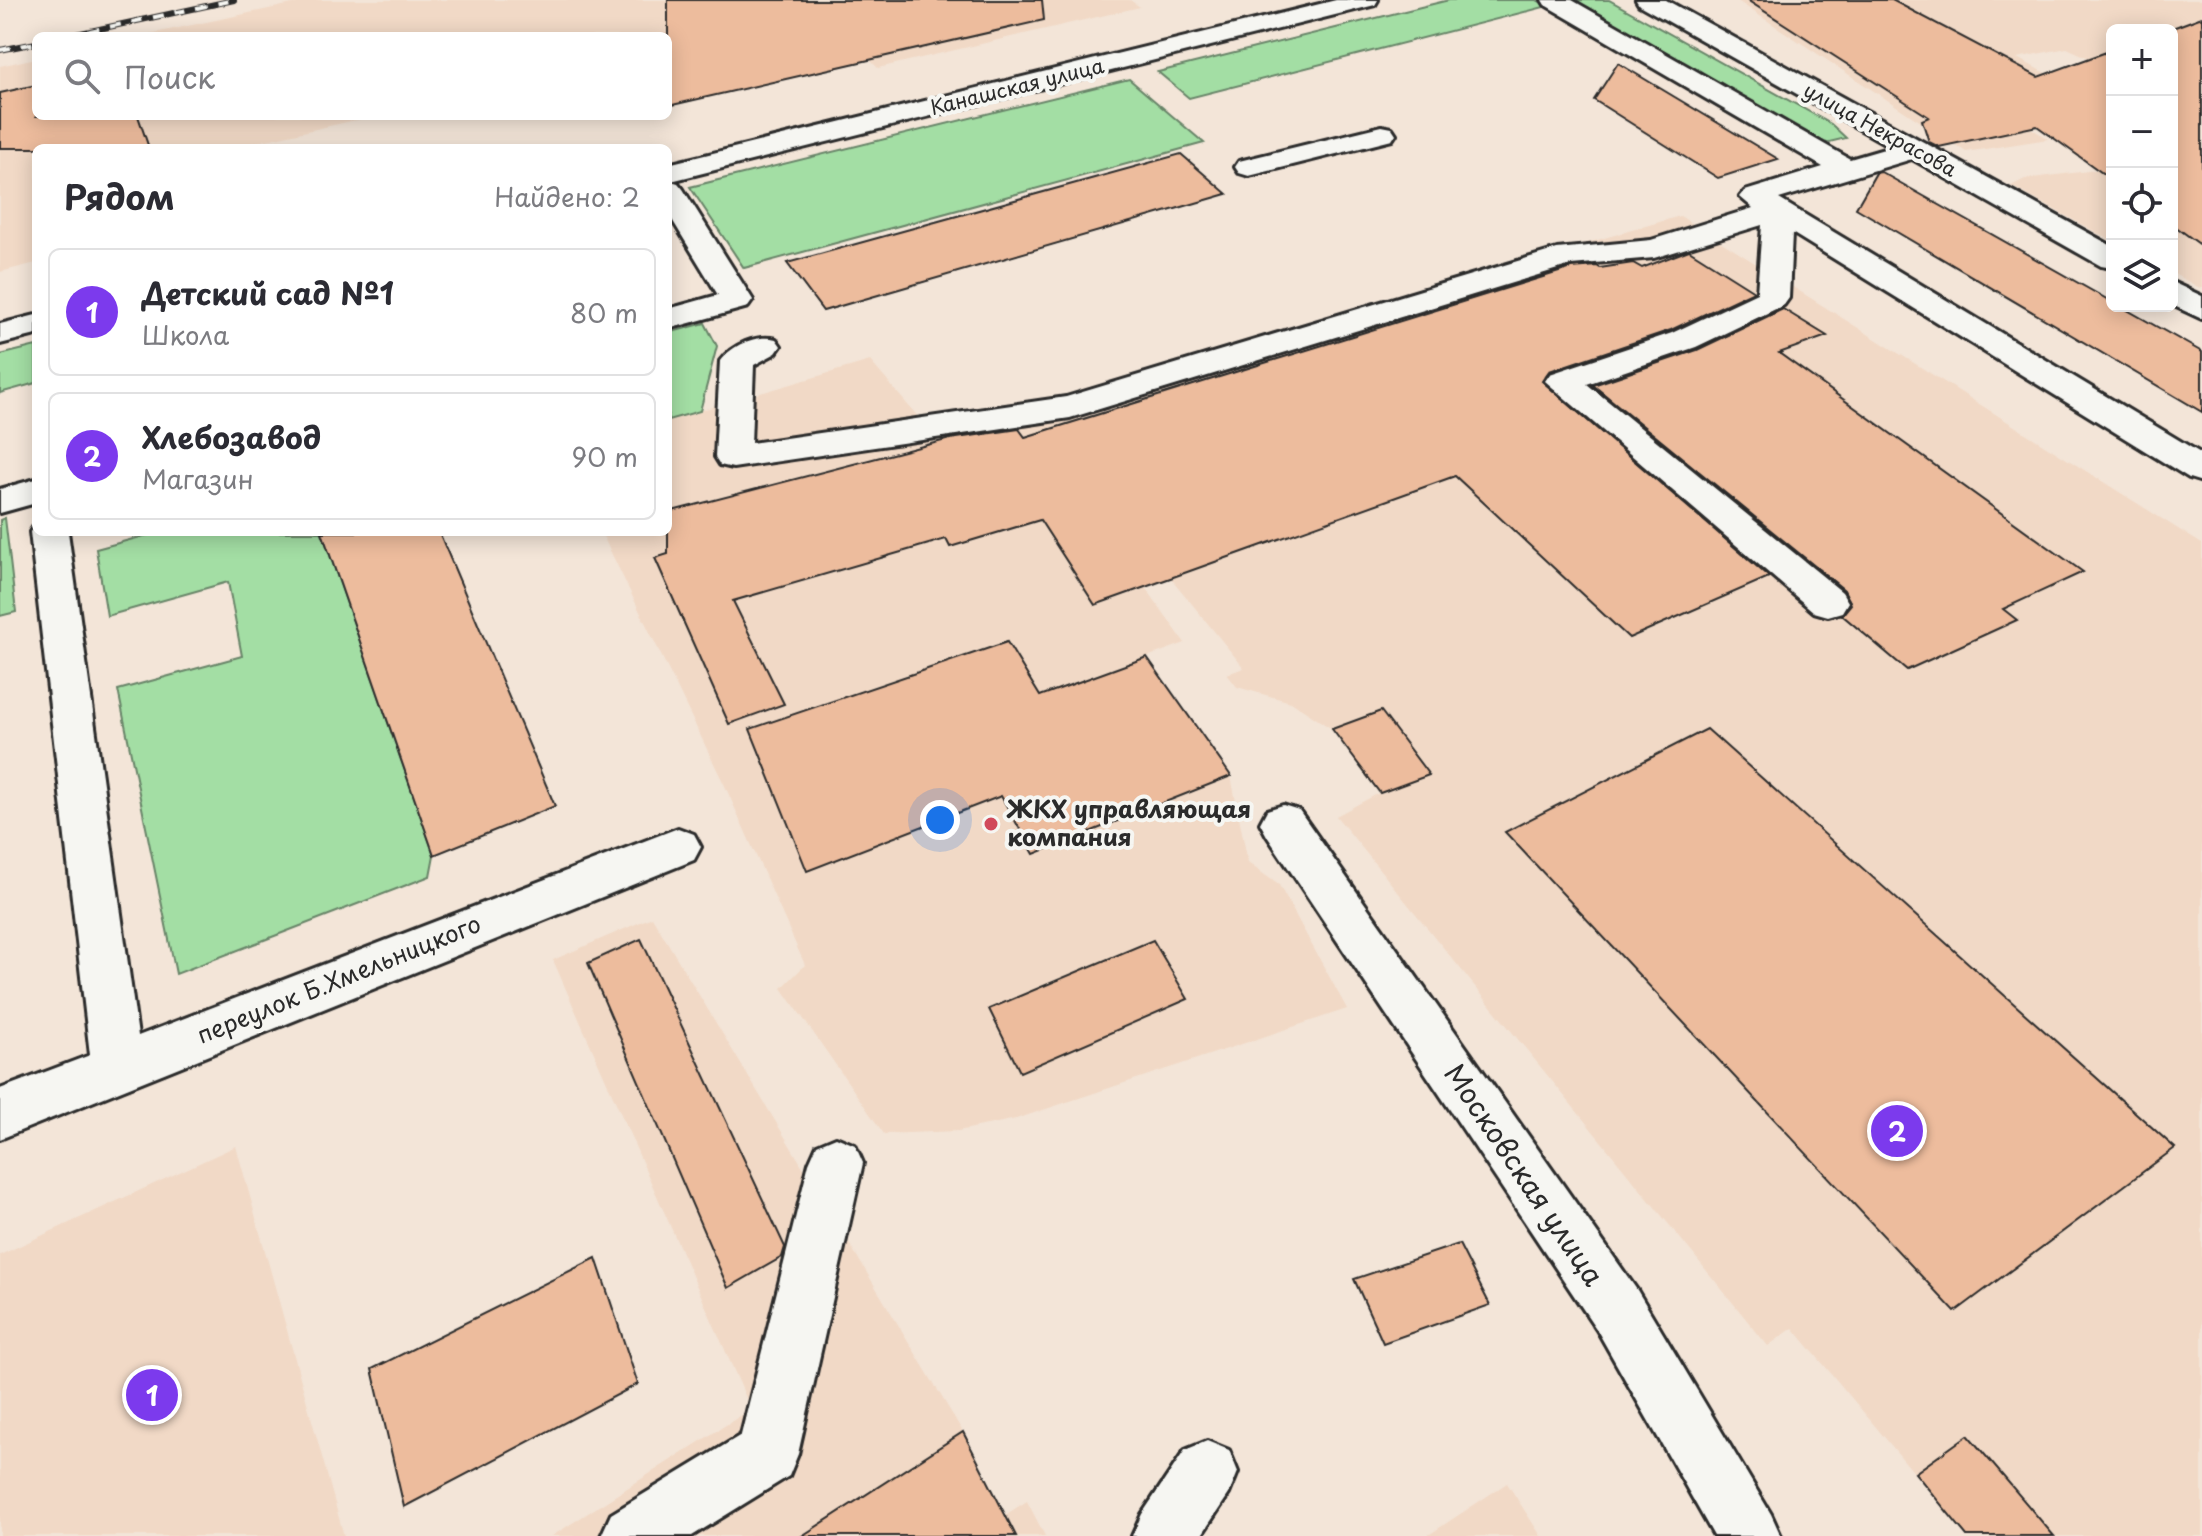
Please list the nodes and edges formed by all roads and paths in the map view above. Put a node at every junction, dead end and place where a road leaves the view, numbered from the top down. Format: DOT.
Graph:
graph roads {
  1 [pos="1366,0"];
  2 [pos="1554,0"];
  3 [pos="1648,0"];
  4 [pos="1382,134"];
  5 [pos="1914,149"];
  6 [pos="1249,167"];
  7 [pos="1845,168"];
  8 [pos="672,172"];
  9 [pos="672,195"];
  10 [pos="1778,210"];
  11 [pos="2106,256"];
  12 [pos="2178,295"];
  13 [pos="2202,309"];
  14 [pos="672,318"];
  15 [pos="32,326"];
  16 [pos="0,334"];
  17 [pos="764,346"];
  18 [pos="2202,470"];
  19 [pos="32,492"];
  20 [pos="0,501"];
  21 [pos="50,536"];
  22 [pos="1828,602"];
  23 [pos="1283,823"];
  24 [pos="678,847"];
  25 [pos="117,1068"];
  26 [pos="0,1114"];
  27 [pos="836,1163"];
  28 [pos="1207,1472"];
  29 [pos="633,1536"];
  30 [pos="1164,1536"];
  31 [pos="1749,1536"];
  1 -- 8 [label="street, Канашская улица"];
  2 -- 7 [label="street"];
  3 -- 5 [label="street, улица Некрасова"];
  4 -- 6 [label="street"];
  5 -- 7 [label="street"];
  5 -- 11 [label="street, улица Некрасова"];
  7 -- 10 [label="street"];
  9 -- 14 [label="street"];
  10 -- 17 [label="street"];
  10 -- 18 [label="street"];
  10 -- 22 [label="street"];
  12 -- 13 [label="street"];
  15 -- 16 [label="street"];
  19 -- 20 [label="street"];
  21 -- 25 [label="street"];
  23 -- 31 [label="street, Московская улица"];
  24 -- 25 [label="street, переулок Б.Хмельницкого"];
  25 -- 26 [label="street, переулок Б.Хмельницкого"];
  27 -- 29 [label="street"];
  28 -- 30 [label="street"];
}
